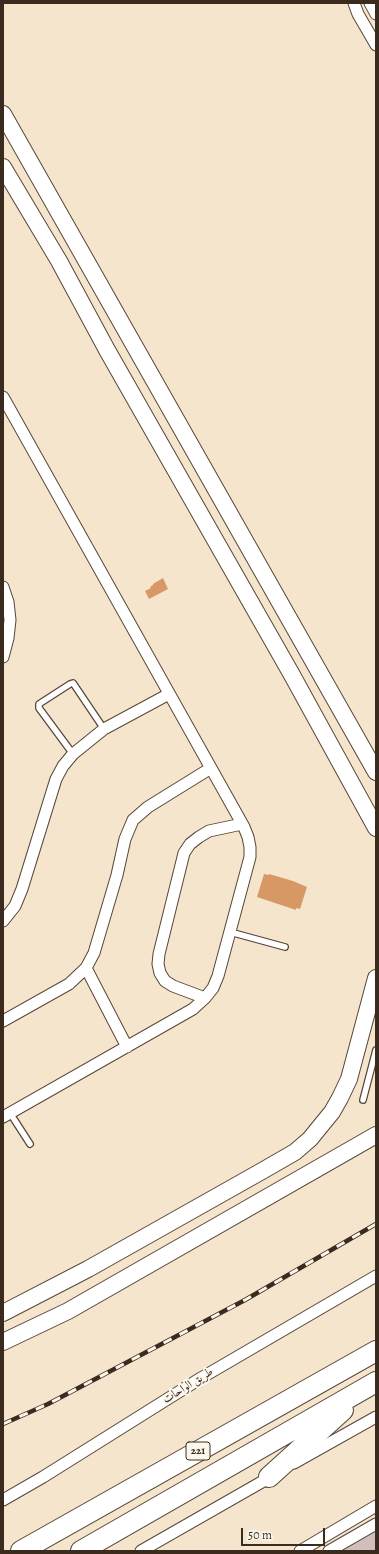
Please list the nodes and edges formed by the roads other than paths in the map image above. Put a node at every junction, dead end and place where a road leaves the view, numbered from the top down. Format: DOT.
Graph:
graph roads {
  1 [pos="354,3"];
  2 [pos="370,3"];
  3 [pos="376,14"];
  4 [pos="376,45"];
  5 [pos="3,114"];
  6 [pos="3,167"];
  7 [pos="80,248"];
  8 [pos="59,261"];
  9 [pos="3,397"];
  10 [pos="3,587"];
  11 [pos="3,657"];
  12 [pos="169,694"];
  13 [pos="104,729"];
  14 [pos="356,737"];
  15 [pos="334,749"];
  16 [pos="73,754"];
  17 [pos="211,768"];
  18 [pos="376,772"];
  19 [pos="242,824"];
  20 [pos="376,828"];
  21 [pos="3,920"];
  22 [pos="230,932"];
  23 [pos="285,947"];
  24 [pos="86,968"];
  25 [pos="376,978"];
  26 [pos="205,998"];
  27 [pos="3,1021"];
  28 [pos="127,1047"];
  29 [pos="376,1050"];
  30 [pos="363,1100"];
  31 [pos="7,1115"];
  32 [pos="376,1135"];
  33 [pos="30,1144"];
  34 [pos="275,1164"];
  35 [pos="288,1186"];
  36 [pos="376,1276"];
  37 [pos="3,1313"];
  38 [pos="3,1342"];
  39 [pos="376,1351"];
  40 [pos="372,1384"];
  41 [pos="376,1417"];
  42 [pos="269,1477"];
  43 [pos="3,1500"];
  44 [pos="376,1506"];
  45 [pos="376,1524"];
  46 [pos="21,1551"];
  47 [pos="81,1551"];
  48 [pos="141,1551"];
  49 [pos="300,1551"];
  50 [pos="329,1551"];
  1 -- 4 [label="street"];
  2 -- 3 [label="street"];
  5 -- 7 [label="street"];
  6 -- 8 [label="street"];
  7 -- 8 [label="street"];
  7 -- 14 [label="street"];
  8 -- 15 [label="street"];
  9 -- 12 [label="street"];
  10 -- 11 [label="street"];
  12 -- 13 [label="street"];
  12 -- 17 [label="street"];
  13 -- 16 [label="street"];
  13 -- 16 [label="lane"];
  14 -- 15 [label="street"];
  14 -- 18 [label="street"];
  15 -- 20 [label="street"];
  16 -- 21 [label="street"];
  17 -- 19 [label="street"];
  17 -- 24 [label="street"];
  19 -- 22 [label="street"];
  19 -- 26 [label="street"];
  22 -- 23 [label="lane"];
  22 -- 26 [label="street"];
  24 -- 27 [label="street"];
  24 -- 28 [label="street"];
  25 -- 34 [label="street"];
  26 -- 28 [label="street"];
  28 -- 31 [label="street"];
  29 -- 30 [label="lane"];
  31 -- 33 [label="lane"];
  32 -- 35 [label="street"];
  34 -- 35 [label="street"];
  34 -- 37 [label="street"];
  35 -- 38 [label="street"];
  36 -- 43 [label="street, طريق الواحات"];
  39 -- 46 [label="highway, 221"];
  40 -- 42 [label="highway"];
  40 -- 47 [label="highway, 221"];
  41 -- 42 [label="street"];
  42 -- 48 [label="street"];
  44 -- 49 [label="street"];
  45 -- 50 [label="street"];
}
